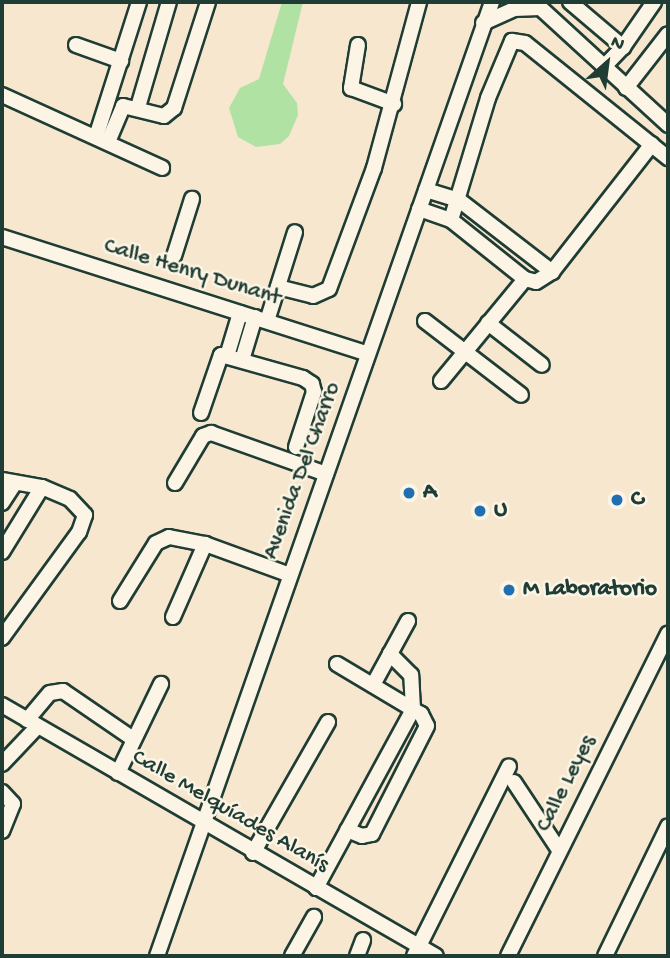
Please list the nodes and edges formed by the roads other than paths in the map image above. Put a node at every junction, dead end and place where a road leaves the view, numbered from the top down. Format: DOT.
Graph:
graph roads {
  1 [pos="139,2"];
  2 [pos="169,2"];
  3 [pos="208,2"];
  4 [pos="419,2"];
  5 [pos="492,2"];
  6 [pos="570,2"];
  7 [pos="654,2"];
  8 [pos="537,5"];
  9 [pos="483,23"];
  10 [pos="668,34"];
  11 [pos="76,45"];
  12 [pos="358,45"];
  13 [pos="623,47"];
  14 [pos="121,61"];
  15 [pos="604,68"];
  16 [pos="626,88"];
  17 [pos="2,95"];
  18 [pos="394,104"];
  19 [pos="138,107"];
  20 [pos="668,125"];
  21 [pos="102,139"];
  22 [pos="652,144"];
  23 [pos="668,158"];
  24 [pos="162,167"];
  25 [pos="426,190"];
  26 [pos="192,199"];
  27 [pos="459,200"];
  28 [pos="419,209"];
  29 [pos="452,220"];
  30 [pos="295,232"];
  31 [pos="2,237"];
  32 [pos="174,256"];
  33 [pos="552,272"];
  34 [pos="526,279"];
  35 [pos="278,287"];
  36 [pos="240,313"];
  37 [pos="261,319"];
  38 [pos="425,321"];
  39 [pos="488,323"];
  40 [pos="465,352"];
  41 [pos="368,354"];
  42 [pos="227,355"];
  43 [pos="242,360"];
  44 [pos="542,365"];
  45 [pos="441,382"];
  46 [pos="521,395"];
  47 [pos="201,413"];
  48 [pos="296,447"];
  49 [pos="326,474"];
  50 [pos="8,481"];
  51 [pos="175,483"];
  52 [pos="42,487"];
  53 [pos="2,503"];
  54 [pos="205,544"];
  55 [pos="2,552"];
  56 [pos="290,575"];
  57 [pos="120,601"];
  58 [pos="173,617"];
  59 [pos="408,621"];
  60 [pos="668,634"];
  61 [pos="2,638"];
  62 [pos="390,654"];
  63 [pos="664,654"];
  64 [pos="337,664"];
  65 [pos="161,684"];
  66 [pos="373,685"];
  67 [pos="2,705"];
  68 [pos="413,709"];
  69 [pos="328,722"];
  70 [pos="32,723"];
  71 [pos="133,739"];
  72 [pos="2,764"];
  73 [pos="509,766"];
  74 [pos="118,772"];
  75 [pos="514,782"];
  76 [pos="2,792"];
  77 [pos="203,824"];
  78 [pos="668,827"];
  79 [pos="347,830"];
  80 [pos="2,831"];
  81 [pos="559,850"];
  82 [pos="253,853"];
  83 [pos="316,888"];
  84 [pos="314,918"];
  85 [pos="363,940"];
  86 [pos="416,951"];
  87 [pos="157,956"];
  88 [pos="292,956"];
  89 [pos="357,956"];
  90 [pos="436,956"];
  91 [pos="508,956"];
  92 [pos="604,956"];
  1 -- 14 [label="street"];
  2 -- 19 [label="street"];
  3 -- 19 [label="street"];
  4 -- 18 [label="street"];
  5 -- 9 [label="street, Avenida Del Charro"];
  6 -- 13 [label="street"];
  7 -- 13 [label="street"];
  8 -- 9 [label="street"];
  8 -- 15 [label="street"];
  9 -- 25 [label="street, Avenida Del Charro"];
  10 -- 16 [label="street"];
  11 -- 14 [label="street"];
  12 -- 18 [label="street"];
  13 -- 15 [label="street"];
  14 -- 21 [label="street"];
  15 -- 16 [label="street"];
  16 -- 20 [label="street"];
  17 -- 21 [label="street"];
  18 -- 35 [label="street"];
  19 -- 21 [label="street"];
  21 -- 24 [label="street"];
  22 -- 23 [label="street"];
  22 -- 27 [label="street"];
  22 -- 33 [label="street"];
  25 -- 27 [label="street"];
  25 -- 28 [label="street, Avenida Del Charro"];
  26 -- 32 [label="street"];
  27 -- 29 [label="street"];
  27 -- 33 [label="street"];
  28 -- 29 [label="street"];
  28 -- 41 [label="street, Avenida Del Charro"];
  29 -- 34 [label="street"];
  30 -- 35 [label="street"];
  31 -- 36 [label="street, Calle Henry Dunant"];
  33 -- 34 [label="street"];
  34 -- 39 [label="street"];
  35 -- 37 [label="street"];
  36 -- 37 [label="street, Calle Henry Dunant"];
  36 -- 42 [label="street"];
  37 -- 41 [label="street, Calle Henry Dunant"];
  37 -- 43 [label="street"];
  38 -- 40 [label="street"];
  39 -- 40 [label="street"];
  39 -- 44 [label="street"];
  40 -- 45 [label="street"];
  40 -- 46 [label="street"];
  41 -- 49 [label="street, Avenida Del Charro"];
  42 -- 43 [label="street"];
  42 -- 47 [label="street"];
  43 -- 48 [label="street"];
  49 -- 51 [label="street"];
  49 -- 56 [label="street, Avenida Del Charro"];
  50 -- 52 [label="street"];
  50 -- 53 [label="street"];
  52 -- 55 [label="street"];
  52 -- 61 [label="street"];
  54 -- 56 [label="street"];
  54 -- 57 [label="street"];
  54 -- 58 [label="street"];
  56 -- 77 [label="street, Avenida Del Charro"];
  59 -- 62 [label="street"];
  60 -- 63 [label="street, Calle Leyes"];
  62 -- 66 [label="street"];
  62 -- 68 [label="street"];
  63 -- 81 [label="street, Calle Leyes"];
  64 -- 66 [label="street"];
  65 -- 71 [label="street"];
  66 -- 68 [label="street"];
  67 -- 70 [label="street, Calle Melquíades Alanís"];
  68 -- 79 [label="street"];
  68 -- 79 [label="street"];
  69 -- 82 [label="street"];
  70 -- 71 [label="street"];
  70 -- 72 [label="street"];
  70 -- 74 [label="street, Calle Melquíades Alanís"];
  71 -- 74 [label="street"];
  73 -- 86 [label="street"];
  74 -- 77 [label="street, Calle Melquíades Alanís"];
  75 -- 81 [label="street"];
  76 -- 80 [label="street"];
  77 -- 82 [label="street, Calle Melquíades Alanís"];
  77 -- 87 [label="street, Avenida Del Charro"];
  78 -- 92 [label="street"];
  79 -- 83 [label="street"];
  81 -- 91 [label="street, Calle Leyes"];
  82 -- 83 [label="street, Calle Melquíades Alanís"];
  83 -- 86 [label="street, Calle Melquíades Alanís"];
  84 -- 88 [label="street"];
  85 -- 89 [label="street"];
  86 -- 90 [label="street, Calle Melquíades Alanís"];
}
